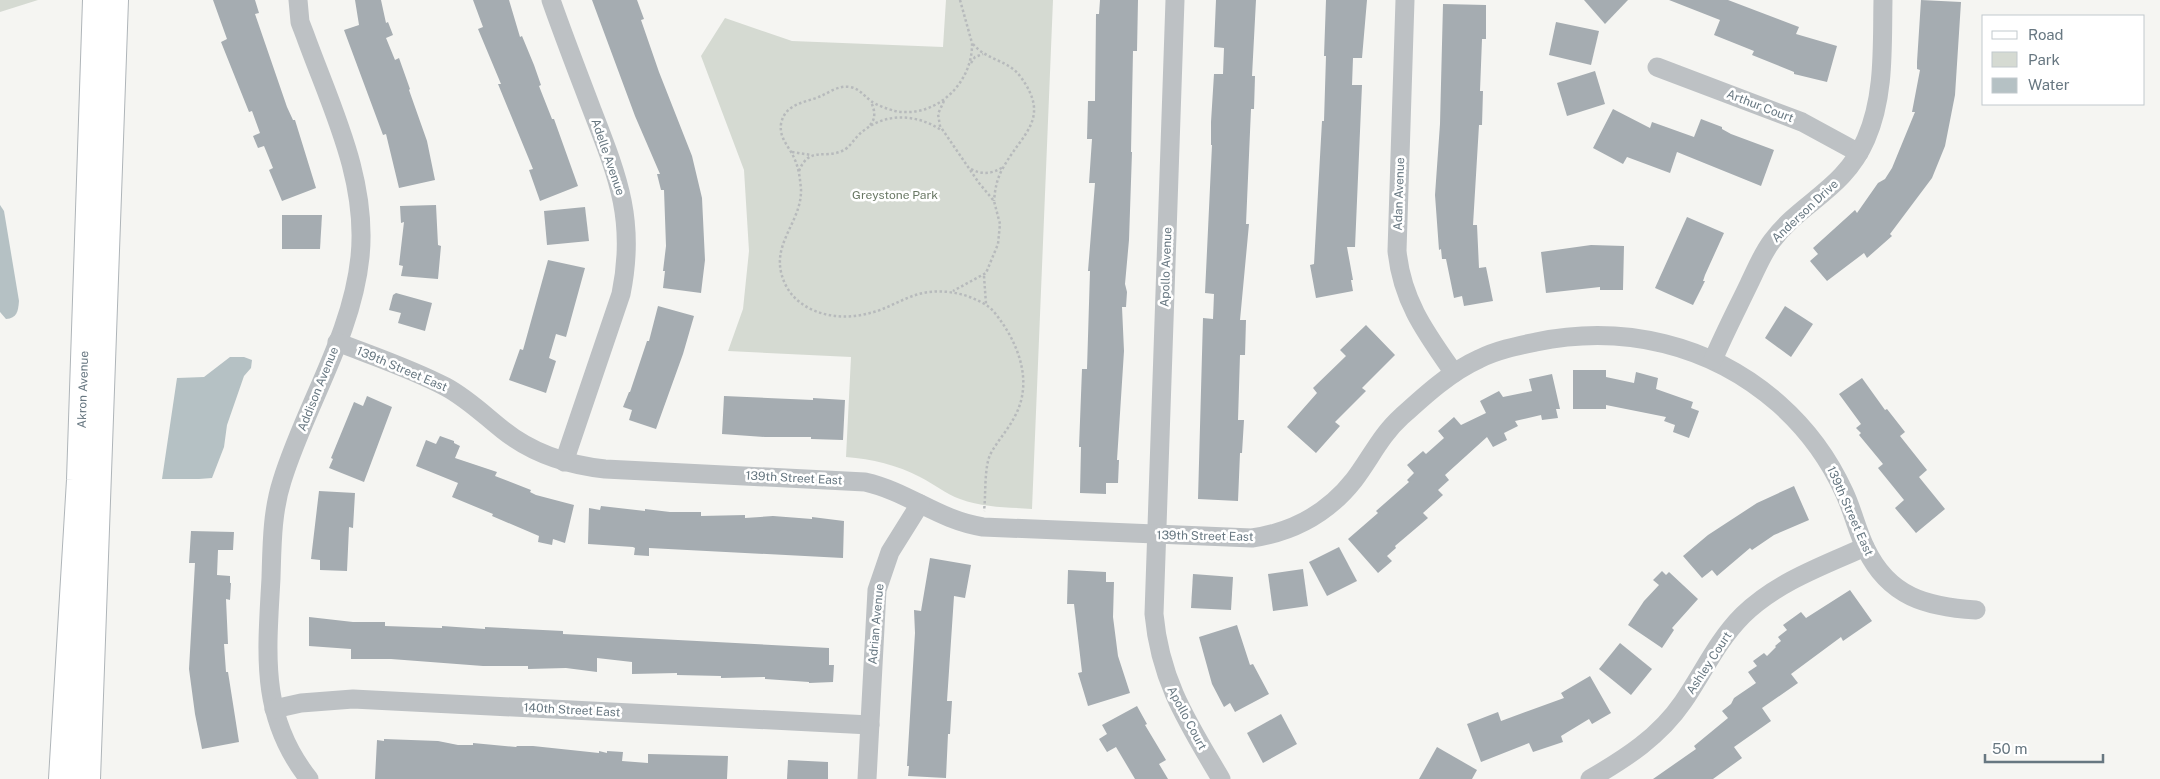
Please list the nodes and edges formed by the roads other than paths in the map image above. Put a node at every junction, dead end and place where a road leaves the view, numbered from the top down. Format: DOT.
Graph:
graph roads {
  1 [pos="96,0"];
  2 [pos="116,0"];
  3 [pos="298,0"];
  4 [pos="550,0"];
  5 [pos="1175,0"];
  6 [pos="1405,0"];
  7 [pos="1883,0"];
  8 [pos="1657,67"];
  9 [pos="1859,153"];
  10 [pos="337,342"];
  11 [pos="1714,360"];
  12 [pos="1454,373"];
  13 [pos="564,462"];
  14 [pos="920,504"];
  15 [pos="1156,534"];
  16 [pos="1865,547"];
  17 [pos="1976,610"];
  18 [pos="274,709"];
  19 [pos="870,725"];
  20 [pos="62,779"];
  21 [pos="87,779"];
  22 [pos="309,779"];
  23 [pos="867,779"];
  24 [pos="1221,779"];
  25 [pos="1590,779"];
  1 -- 20 [label="street, Akron Avenue"];
  2 -- 21 [label="street, Akron Avenue"];
  3 -- 10 [label="street, Addison Avenue"];
  4 -- 13 [label="street, Adelle Avenue"];
  5 -- 15 [label="street, Apollo Avenue"];
  6 -- 12 [label="street, Adan Avenue"];
  7 -- 9 [label="street, Anderson Drive"];
  8 -- 9 [label="street, Arthur Court"];
  9 -- 11 [label="street, Anderson Drive"];
  10 -- 13 [label="street, 139th Street East"];
  10 -- 18 [label="street, Addison Avenue"];
  11 -- 12 [label="street, 139th Street East"];
  11 -- 16 [label="street, 139th Street East"];
  12 -- 15 [label="street, 139th Street East"];
  13 -- 14 [label="street, 139th Street East"];
  14 -- 15 [label="street, 139th Street East"];
  14 -- 19 [label="street, Adrian Avenue"];
  15 -- 24 [label="street, Apollo Court"];
  16 -- 17 [label="street, 139th Street East"];
  16 -- 25 [label="street, Ashley Court"];
  18 -- 19 [label="street, 140th Street East"];
  18 -- 22 [label="street, Addison Avenue"];
  19 -- 23 [label="street, Adrian Avenue"];
}
